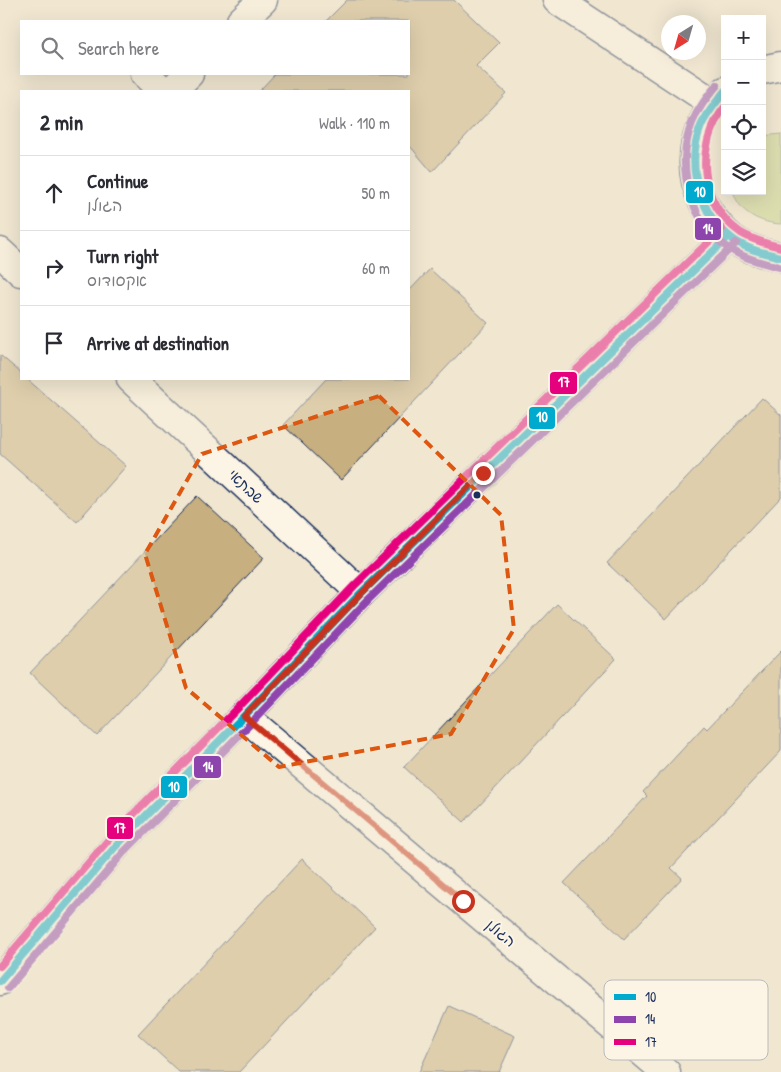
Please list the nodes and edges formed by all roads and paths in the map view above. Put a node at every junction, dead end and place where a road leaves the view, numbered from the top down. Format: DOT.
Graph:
graph roads {
  1 [pos="263,0"];
  2 [pos="556,0"];
  3 [pos="242,20"];
  4 [pos="781,66"];
  5 [pos="766,69"];
  6 [pos="146,75"];
  7 [pos="188,75"];
  8 [pos="161,90"];
  9 [pos="172,90"];
  10 [pos="719,97"];
  11 [pos="729,236"];
  12 [pos="0,252"];
  13 [pos="781,257"];
  14 [pos="20,271"];
  15 [pos="132,380"];
  16 [pos="362,593"];
  17 [pos="244,716"];
  18 [pos="0,981"];
  19 [pos="604,1020"];
  20 [pos="652,1060"];
  21 [pos="666,1072"];
  1 -- 3 [label="street"];
  2 -- 10 [label="street"];
  4 -- 5 [label="street"];
  6 -- 8 [label="street"];
  7 -- 9 [label="street"];
  10 -- 11 [label="street"];
  11 -- 13 [label="street"];
  11 -- 16 [label="street"];
  12 -- 14 [label="street"];
  15 -- 16 [label="street, שבתאי"];
  16 -- 17 [label="street"];
  17 -- 18 [label="street"];
  17 -- 19 [label="street, הגולן"];
  20 -- 21 [label="street, הגולן"];
}
